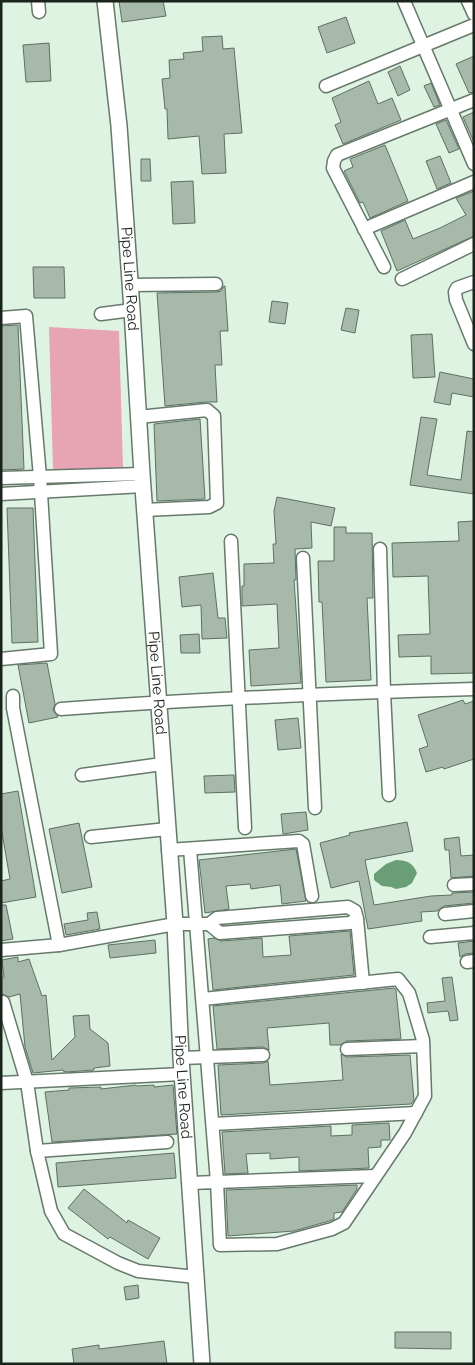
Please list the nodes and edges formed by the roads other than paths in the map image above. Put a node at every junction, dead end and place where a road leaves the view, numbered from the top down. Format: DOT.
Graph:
graph roads {
  1 [pos="105,1"];
  2 [pos="404,1"];
  3 [pos="468,1"];
  4 [pos="474,14"];
  5 [pos="474,25"];
  6 [pos="424,45"];
  7 [pos="326,86"];
  8 [pos="474,100"];
  9 [pos="451,110"];
  10 [pos="474,164"];
  11 [pos="474,182"];
  12 [pos="364,229"];
  13 [pos="474,244"];
  14 [pos="384,267"];
  15 [pos="402,279"];
  16 [pos="474,282"];
  17 [pos="216,284"];
  18 [pos="130,286"];
  19 [pos="132,310"];
  20 [pos="101,314"];
  21 [pos="1,318"];
  22 [pos="474,344"];
  23 [pos="138,417"];
  24 [pos="40,477"];
  25 [pos="1,478"];
  26 [pos="142,480"];
  27 [pos="41,492"];
  28 [pos="1,494"];
  29 [pos="144,510"];
  30 [pos="231,541"];
  31 [pos="380,549"];
  32 [pos="303,558"];
  33 [pos="1,659"];
  34 [pos="474,689"];
  35 [pos="384,692"];
  36 [pos="310,694"];
  37 [pos="12,696"];
  38 [pos="238,698"];
  39 [pos="157,702"];
  40 [pos="61,709"];
  41 [pos="162,764"];
  42 [pos="82,775"];
  43 [pos="390,794"];
  44 [pos="315,808"];
  45 [pos="245,828"];
  46 [pos="167,829"];
  47 [pos="91,837"];
  48 [pos="190,848"];
  49 [pos="168,850"];
  50 [pos="474,884"];
  51 [pos="454,885"];
  52 [pos="312,896"];
  53 [pos="474,911"];
  54 [pos="445,914"];
  55 [pos="175,924"];
  56 [pos="195,924"];
  57 [pos="474,933"];
  58 [pos="430,937"];
  59 [pos="59,945"];
  60 [pos="1,950"];
  61 [pos="363,983"];
  62 [pos="203,999"];
  63 [pos="3,1002"];
  64 [pos="423,1046"];
  65 [pos="347,1049"];
  66 [pos="263,1056"];
  67 [pos="207,1057"];
  68 [pos="181,1058"];
  69 [pos="182,1074"];
  70 [pos="27,1082"];
  71 [pos="1,1083"];
  72 [pos="416,1113"];
  73 [pos="212,1124"];
  74 [pos="167,1142"];
  75 [pos="38,1150"];
  76 [pos="375,1176"];
  77 [pos="217,1182"];
  78 [pos="190,1184"];
  79 [pos="196,1277"];
  80 [pos="202,1364"];
  1 -- 18 [label="street, Pipe Line Road"];
  2 -- 6 [label="street"];
  3 -- 4 [label="street"];
  5 -- 6 [label="street"];
  6 -- 7 [label="street"];
  6 -- 9 [label="street"];
  8 -- 9 [label="street"];
  9 -- 10 [label="street"];
  9 -- 12 [label="street"];
  11 -- 12 [label="street"];
  12 -- 14 [label="street"];
  13 -- 15 [label="street"];
  16 -- 22 [label="street"];
  17 -- 18 [label="street"];
  18 -- 19 [label="street, Pipe Line Road"];
  19 -- 20 [label="street"];
  19 -- 23 [label="street, Pipe Line Road"];
  21 -- 24 [label="street"];
  23 -- 26 [label="street, Pipe Line Road"];
  23 -- 29 [label="street"];
  24 -- 25 [label="street"];
  24 -- 26 [label="street"];
  24 -- 27 [label="street"];
  26 -- 27 [label="street"];
  26 -- 29 [label="street, Pipe Line Road"];
  27 -- 28 [label="street"];
  27 -- 33 [label="street"];
  29 -- 39 [label="street, Pipe Line Road"];
  30 -- 38 [label="street"];
  31 -- 35 [label="street"];
  32 -- 36 [label="street"];
  34 -- 35 [label="street"];
  35 -- 36 [label="street"];
  35 -- 43 [label="street"];
  36 -- 38 [label="street"];
  36 -- 44 [label="street"];
  37 -- 59 [label="street"];
  38 -- 39 [label="street"];
  38 -- 45 [label="street"];
  39 -- 40 [label="street"];
  39 -- 41 [label="street, Pipe Line Road"];
  41 -- 42 [label="street"];
  41 -- 46 [label="street, Pipe Line Road"];
  46 -- 47 [label="street"];
  46 -- 49 [label="street, Pipe Line Road"];
  48 -- 49 [label="street"];
  48 -- 52 [label="street"];
  48 -- 56 [label="street"];
  49 -- 55 [label="street, Pipe Line Road"];
  50 -- 51 [label="street"];
  53 -- 54 [label="street"];
  55 -- 56 [label="street"];
  55 -- 59 [label="street"];
  55 -- 68 [label="street, Pipe Line Road"];
  56 -- 61 [label="street"];
  56 -- 62 [label="street"];
  57 -- 58 [label="street"];
  59 -- 60 [label="street"];
  61 -- 62 [label="street"];
  61 -- 64 [label="street"];
  62 -- 67 [label="street"];
  63 -- 70 [label="street"];
  64 -- 65 [label="street"];
  64 -- 72 [label="street"];
  66 -- 67 [label="street"];
  67 -- 68 [label="street"];
  67 -- 73 [label="street"];
  68 -- 69 [label="street, Pipe Line Road"];
  69 -- 70 [label="street"];
  69 -- 78 [label="street, Pipe Line Road"];
  70 -- 71 [label="street"];
  70 -- 75 [label="street"];
  72 -- 73 [label="street"];
  72 -- 76 [label="street"];
  73 -- 77 [label="street"];
  74 -- 75 [label="street"];
  75 -- 79 [label="street"];
  76 -- 77 [label="street"];
  76 -- 77 [label="street"];
  77 -- 78 [label="street"];
  78 -- 79 [label="street, Pipe Line Road"];
  79 -- 80 [label="street, Pipe Line Road"];
}
